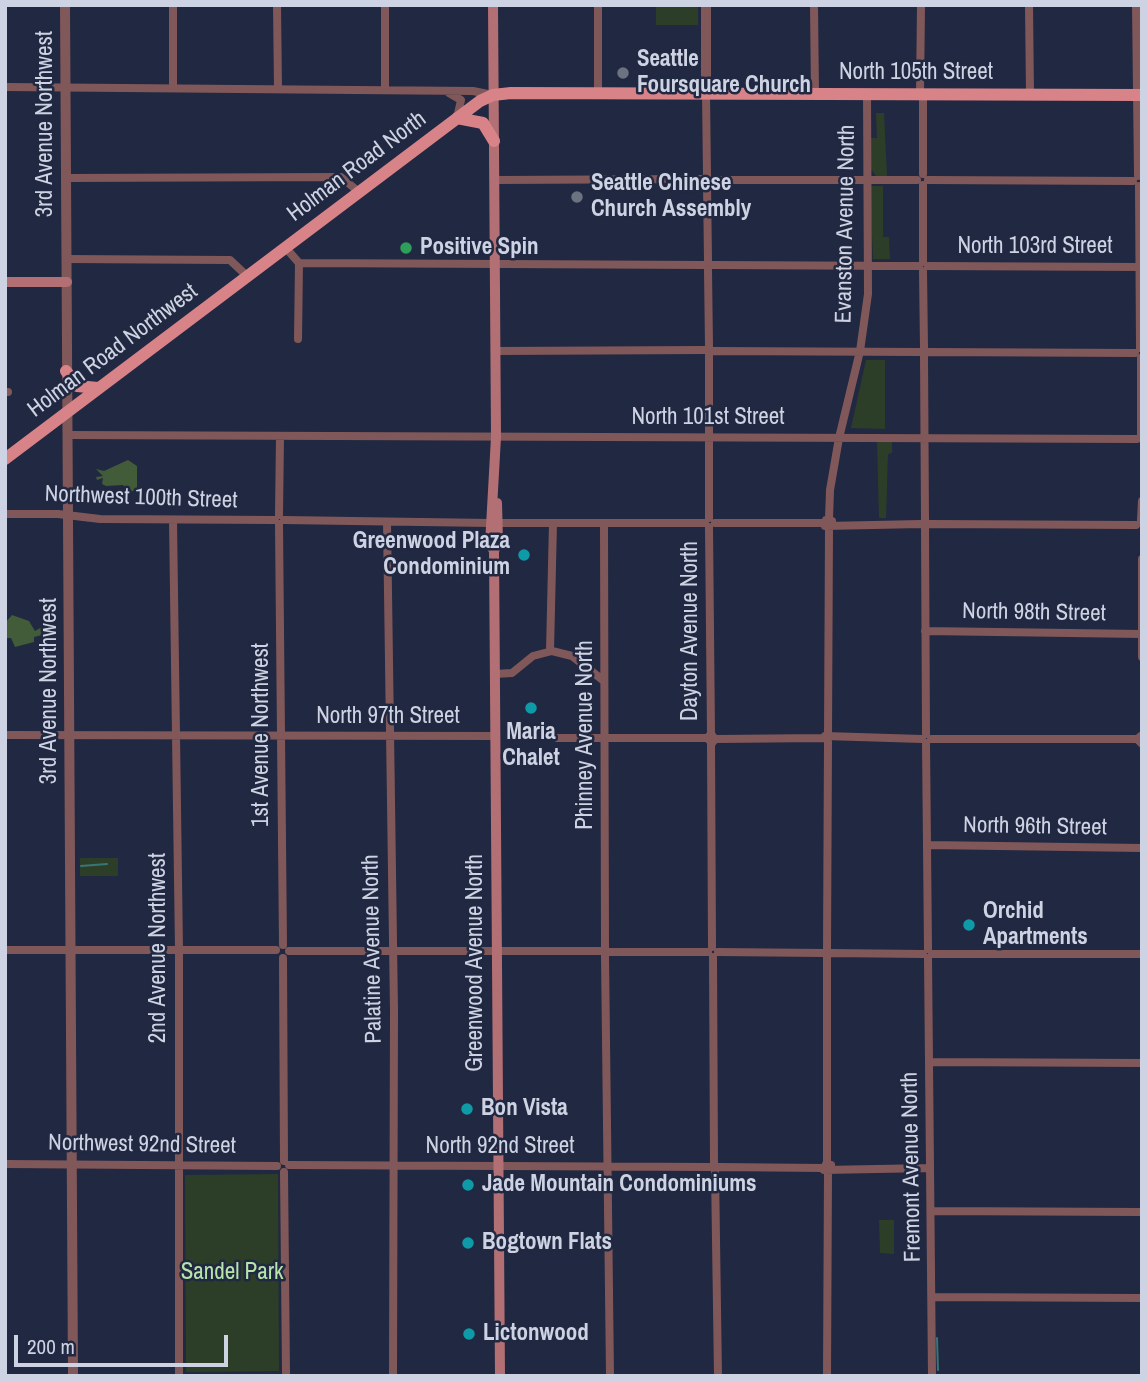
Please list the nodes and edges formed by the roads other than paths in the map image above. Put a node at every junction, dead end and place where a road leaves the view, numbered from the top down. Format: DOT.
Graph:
graph roads {
  1 [pos="65,5"];
  2 [pos="173,5"];
  3 [pos="277,5"];
  4 [pos="385,5"];
  5 [pos="493,5"];
  6 [pos="598,5"];
  7 [pos="706,5"];
  8 [pos="814,5"];
  9 [pos="921,5"];
  10 [pos="1029,5"];
  11 [pos="1136,5"];
  12 [pos="5,87"];
  13 [pos="66,87"];
  14 [pos="173,88"];
  15 [pos="278,89"];
  16 [pos="386,90"];
  17 [pos="439,92"];
  18 [pos="598,93"];
  19 [pos="706,93"];
  20 [pos="815,94"];
  21 [pos="867,94"];
  22 [pos="922,94"];
  23 [pos="1030,94"];
  24 [pos="494,95"];
  25 [pos="1139,95"];
  26 [pos="457,118"];
  27 [pos="494,141"];
  28 [pos="65,178"];
  29 [pos="494,180"];
  30 [pos="707,180"];
  31 [pos="866,180"];
  32 [pos="923,180"];
  33 [pos="1139,181"];
  34 [pos="359,192"];
  35 [pos="285,247"];
  36 [pos="66,259"];
  37 [pos="299,263"];
  38 [pos="708,265"];
  39 [pos="495,266"];
  40 [pos="868,266"];
  41 [pos="923,266"];
  42 [pos="1141,267"];
  43 [pos="247,276"];
  44 [pos="5,282"];
  45 [pos="67,282"];
  46 [pos="298,339"];
  47 [pos="495,351"];
  48 [pos="709,351"];
  49 [pos="860,351"];
  50 [pos="924,352"];
  51 [pos="1140,353"];
  52 [pos="66,371"];
  53 [pos="98,388"];
  54 [pos="66,412"];
  55 [pos="67,435"];
  56 [pos="280,436"];
  57 [pos="496,437"];
  58 [pos="709,437"];
  59 [pos="839,438"];
  60 [pos="924,438"];
  61 [pos="1140,438"];
  62 [pos="5,459"];
  63 [pos="1142,501"];
  64 [pos="5,514"];
  65 [pos="68,516"];
  66 [pos="173,520"];
  67 [pos="280,520"];
  68 [pos="387,522"];
  69 [pos="494,523"];
  70 [pos="553,523"];
  71 [pos="604,523"];
  72 [pos="710,523"];
  73 [pos="829,523"];
  74 [pos="1140,523"];
  75 [pos="925,524"];
  76 [pos="1142,559"];
  77 [pos="925,631"];
  78 [pos="1141,634"];
  79 [pos="550,651"];
  80 [pos="1142,657"];
  81 [pos="495,674"];
  82 [pos="604,681"];
  83 [pos="5,735"];
  84 [pos="69,736"];
  85 [pos="177,736"];
  86 [pos="281,736"];
  87 [pos="495,736"];
  88 [pos="389,737"];
  89 [pos="606,737"];
  90 [pos="557,738"];
  91 [pos="828,738"];
  92 [pos="711,739"];
  93 [pos="926,739"];
  94 [pos="1140,739"];
  95 [pos="928,845"];
  96 [pos="1142,848"];
  97 [pos="5,950"];
  98 [pos="71,950"];
  99 [pos="179,950"];
  100 [pos="283,951"];
  101 [pos="391,951"];
  102 [pos="496,951"];
  103 [pos="605,952"];
  104 [pos="713,952"];
  105 [pos="827,953"];
  106 [pos="928,953"];
  107 [pos="1141,955"];
  108 [pos="930,1062"];
  109 [pos="1142,1063"];
  110 [pos="5,1164"];
  111 [pos="72,1164"];
  112 [pos="180,1164"];
  113 [pos="284,1166"];
  114 [pos="392,1166"];
  115 [pos="497,1166"];
  116 [pos="608,1167"];
  117 [pos="714,1167"];
  118 [pos="827,1168"];
  119 [pos="930,1168"];
  120 [pos="932,1211"];
  121 [pos="1141,1212"];
  122 [pos="932,1297"];
  123 [pos="1142,1298"];
  124 [pos="286,1375"];
  125 [pos="393,1375"];
  126 [pos="73,1376"];
  127 [pos="178,1376"];
  128 [pos="500,1376"];
  129 [pos="610,1376"];
  130 [pos="718,1376"];
  131 [pos="827,1376"];
  132 [pos="932,1376"];
  1 -- 13 [label="street, 3rd Avenue Northwest"];
  2 -- 14 [label="street"];
  3 -- 15 [label="street"];
  4 -- 16 [label="street"];
  5 -- 24 [label="main road, Greenwood Avenue North"];
  6 -- 18 [label="street"];
  7 -- 19 [label="street, Dayton Avenue North"];
  8 -- 20 [label="street"];
  9 -- 22 [label="street, Fremont Avenue North"];
  10 -- 23 [label="street"];
  11 -- 25 [label="street"];
  12 -- 13 [label="street, North 105th Street"];
  13 -- 14 [label="street, North 105th Street"];
  13 -- 28 [label="street, 3rd Avenue Northwest"];
  14 -- 15 [label="street, North 105th Street"];
  15 -- 16 [label="street, North 105th Street"];
  16 -- 17 [label="street, North 105th Street"];
  17 -- 24 [label="street, North 105th Street"];
  17 -- 26 [label="street"];
  18 -- 19 [label="main road, North 105th Street"];
  18 -- 24 [label="main road, North 105th Street"];
  19 -- 20 [label="main road, North 105th Street"];
  19 -- 30 [label="street, Dayton Avenue North"];
  20 -- 21 [label="main road, North 105th Street"];
  21 -- 22 [label="main road, North 105th Street"];
  21 -- 31 [label="street, Evanston Avenue North"];
  22 -- 23 [label="main road, North 105th Street"];
  22 -- 32 [label="street, Fremont Avenue North"];
  23 -- 25 [label="main road, North 105th Street"];
  24 -- 26 [label="main road, Holman Road North"];
  24 -- 27 [label="main road, Greenwood Avenue North"];
  25 -- 33 [label="street"];
  26 -- 27 [label="main road"];
  26 -- 34 [label="main road, Holman Road North"];
  27 -- 29 [label="main road, Greenwood Avenue North"];
  28 -- 34 [label="street"];
  28 -- 36 [label="street, 3rd Avenue Northwest"];
  29 -- 30 [label="street"];
  29 -- 39 [label="main road, Greenwood Avenue North"];
  30 -- 31 [label="street"];
  30 -- 38 [label="street, Dayton Avenue North"];
  31 -- 32 [label="street"];
  31 -- 40 [label="street, Evanston Avenue North"];
  32 -- 33 [label="street"];
  32 -- 41 [label="street, Fremont Avenue North"];
  33 -- 42 [label="street"];
  34 -- 35 [label="main road, Holman Road North"];
  35 -- 37 [label="street"];
  35 -- 43 [label="main road, Holman Road North"];
  36 -- 43 [label="street"];
  36 -- 45 [label="street, 3rd Avenue Northwest"];
  37 -- 39 [label="street, North 103rd Street"];
  37 -- 46 [label="street"];
  38 -- 39 [label="street, North 103rd Street"];
  38 -- 40 [label="street, North 103rd Street"];
  38 -- 48 [label="street, Dayton Avenue North"];
  39 -- 47 [label="main road, Greenwood Avenue North"];
  40 -- 41 [label="street, North 103rd Street"];
  40 -- 49 [label="street, Evanston Avenue North"];
  41 -- 42 [label="street, North 103rd Street"];
  41 -- 50 [label="street, Fremont Avenue North"];
  42 -- 51 [label="street"];
  43 -- 53 [label="main road, Holman Road Northwest"];
  44 -- 45 [label="main road"];
  45 -- 52 [label="street, 3rd Avenue Northwest"];
  47 -- 48 [label="street"];
  47 -- 57 [label="main road, Greenwood Avenue North"];
  48 -- 49 [label="street"];
  48 -- 58 [label="street, Dayton Avenue North"];
  49 -- 50 [label="street"];
  49 -- 59 [label="street, Evanston Avenue North"];
  50 -- 51 [label="street"];
  50 -- 60 [label="street, Fremont Avenue North"];
  51 -- 61 [label="street"];
  52 -- 53 [label="main road"];
  52 -- 54 [label="street, 3rd Avenue Northwest"];
  53 -- 54 [label="main road, Holman Road Northwest"];
  54 -- 55 [label="street, 3rd Avenue Northwest"];
  54 -- 62 [label="main road, Holman Road Northwest"];
  55 -- 56 [label="street, North 101st Street"];
  55 -- 65 [label="street, 3rd Avenue Northwest"];
  56 -- 57 [label="street, North 101st Street"];
  56 -- 67 [label="street, 1st Avenue Northwest"];
  57 -- 58 [label="street, North 101st Street"];
  57 -- 69 [label="main road, Greenwood Avenue North"];
  58 -- 59 [label="street, North 101st Street"];
  58 -- 72 [label="street, Dayton Avenue North"];
  59 -- 60 [label="street, North 101st Street"];
  59 -- 73 [label="street, Evanston Avenue North"];
  60 -- 61 [label="street, North 101st Street"];
  60 -- 75 [label="street, Fremont Avenue North"];
  63 -- 74 [label="street"];
  64 -- 65 [label="street, Northwest 100th Street"];
  65 -- 66 [label="street, Northwest 100th Street"];
  65 -- 84 [label="street, 3rd Avenue Northwest"];
  66 -- 67 [label="street, Northwest 100th Street"];
  66 -- 85 [label="street, 2nd Avenue Northwest"];
  67 -- 68 [label="street, Northwest 100th Street"];
  67 -- 86 [label="street, 1st Avenue Northwest"];
  68 -- 69 [label="street, Northwest 100th Street"];
  68 -- 88 [label="street, Palatine Avenue North"];
  69 -- 70 [label="street, Northwest 100th Street"];
  69 -- 81 [label="main road, Greenwood Avenue North"];
  70 -- 71 [label="street, Northwest 100th Street"];
  70 -- 79 [label="street"];
  71 -- 72 [label="street, Northwest 100th Street"];
  71 -- 82 [label="street, Phinney Avenue North"];
  72 -- 73 [label="street, Northwest 100th Street"];
  72 -- 92 [label="street, Dayton Avenue North"];
  73 -- 75 [label="street, Northwest 100th Street"];
  73 -- 91 [label="street, Evanston Avenue North"];
  74 -- 75 [label="street, Northwest 100th Street"];
  75 -- 77 [label="street, Fremont Avenue North"];
  76 -- 78 [label="street"];
  77 -- 78 [label="street, North 98th Street"];
  77 -- 93 [label="street, Fremont Avenue North"];
  78 -- 80 [label="street"];
  79 -- 81 [label="street"];
  79 -- 82 [label="street"];
  81 -- 87 [label="main road, Greenwood Avenue North"];
  82 -- 89 [label="street, Phinney Avenue North"];
  83 -- 84 [label="street, North 97th Street"];
  84 -- 85 [label="street, North 97th Street"];
  84 -- 98 [label="street, 3rd Avenue Northwest"];
  85 -- 86 [label="street, North 97th Street"];
  85 -- 99 [label="street, 2nd Avenue Northwest"];
  86 -- 88 [label="street, North 97th Street"];
  86 -- 100 [label="street, 1st Avenue Northwest"];
  87 -- 88 [label="street, North 97th Street"];
  87 -- 102 [label="main road, Greenwood Avenue North"];
  88 -- 101 [label="street, Palatine Avenue North"];
  89 -- 90 [label="street"];
  89 -- 92 [label="street"];
  89 -- 103 [label="street, Phinney Avenue North"];
  91 -- 92 [label="street"];
  91 -- 93 [label="street"];
  91 -- 105 [label="street, Evanston Avenue North"];
  92 -- 104 [label="street, Dayton Avenue North"];
  93 -- 94 [label="street"];
  93 -- 95 [label="street, Fremont Avenue North"];
  95 -- 96 [label="street, North 96th Street"];
  95 -- 106 [label="street, Fremont Avenue North"];
  97 -- 98 [label="street"];
  98 -- 99 [label="street"];
  98 -- 111 [label="street, 3rd Avenue Northwest"];
  99 -- 100 [label="street"];
  99 -- 112 [label="street, 2nd Avenue Northwest"];
  100 -- 101 [label="street"];
  100 -- 113 [label="street, 1st Avenue Northwest"];
  101 -- 102 [label="street"];
  101 -- 114 [label="street, Palatine Avenue North"];
  102 -- 103 [label="street"];
  102 -- 115 [label="main road, Greenwood Avenue North"];
  103 -- 104 [label="street"];
  103 -- 116 [label="street, Phinney Avenue North"];
  104 -- 105 [label="street"];
  104 -- 117 [label="street, Dayton Avenue North"];
  105 -- 106 [label="street"];
  105 -- 118 [label="street, Evanston Avenue North"];
  106 -- 107 [label="street"];
  106 -- 108 [label="street, Fremont Avenue North"];
  108 -- 109 [label="street"];
  108 -- 119 [label="street, Fremont Avenue North"];
  110 -- 111 [label="street, Northwest 92nd Street"];
  111 -- 112 [label="street, Northwest 92nd Street"];
  111 -- 126 [label="street, 3rd Avenue Northwest"];
  112 -- 113 [label="street, Northwest 92nd Street"];
  112 -- 127 [label="street, 2nd Avenue Northwest"];
  113 -- 114 [label="street, North 92nd Street"];
  113 -- 124 [label="street, 1st Avenue Northwest"];
  114 -- 115 [label="street, North 92nd Street"];
  114 -- 125 [label="street, Palatine Avenue North"];
  115 -- 116 [label="street, North 92nd Street"];
  115 -- 128 [label="main road, Greenwood Avenue North"];
  116 -- 117 [label="street, North 92nd Street"];
  116 -- 129 [label="street, Phinney Avenue North"];
  117 -- 118 [label="street, North 92nd Street"];
  117 -- 130 [label="street, Dayton Avenue North"];
  118 -- 119 [label="street, North 92nd Street"];
  118 -- 131 [label="street, Evanston Avenue North"];
  119 -- 120 [label="street, Fremont Avenue North"];
  120 -- 121 [label="street"];
  120 -- 122 [label="street, Fremont Avenue North"];
  122 -- 123 [label="street"];
  122 -- 132 [label="street, Fremont Avenue North"];
}
